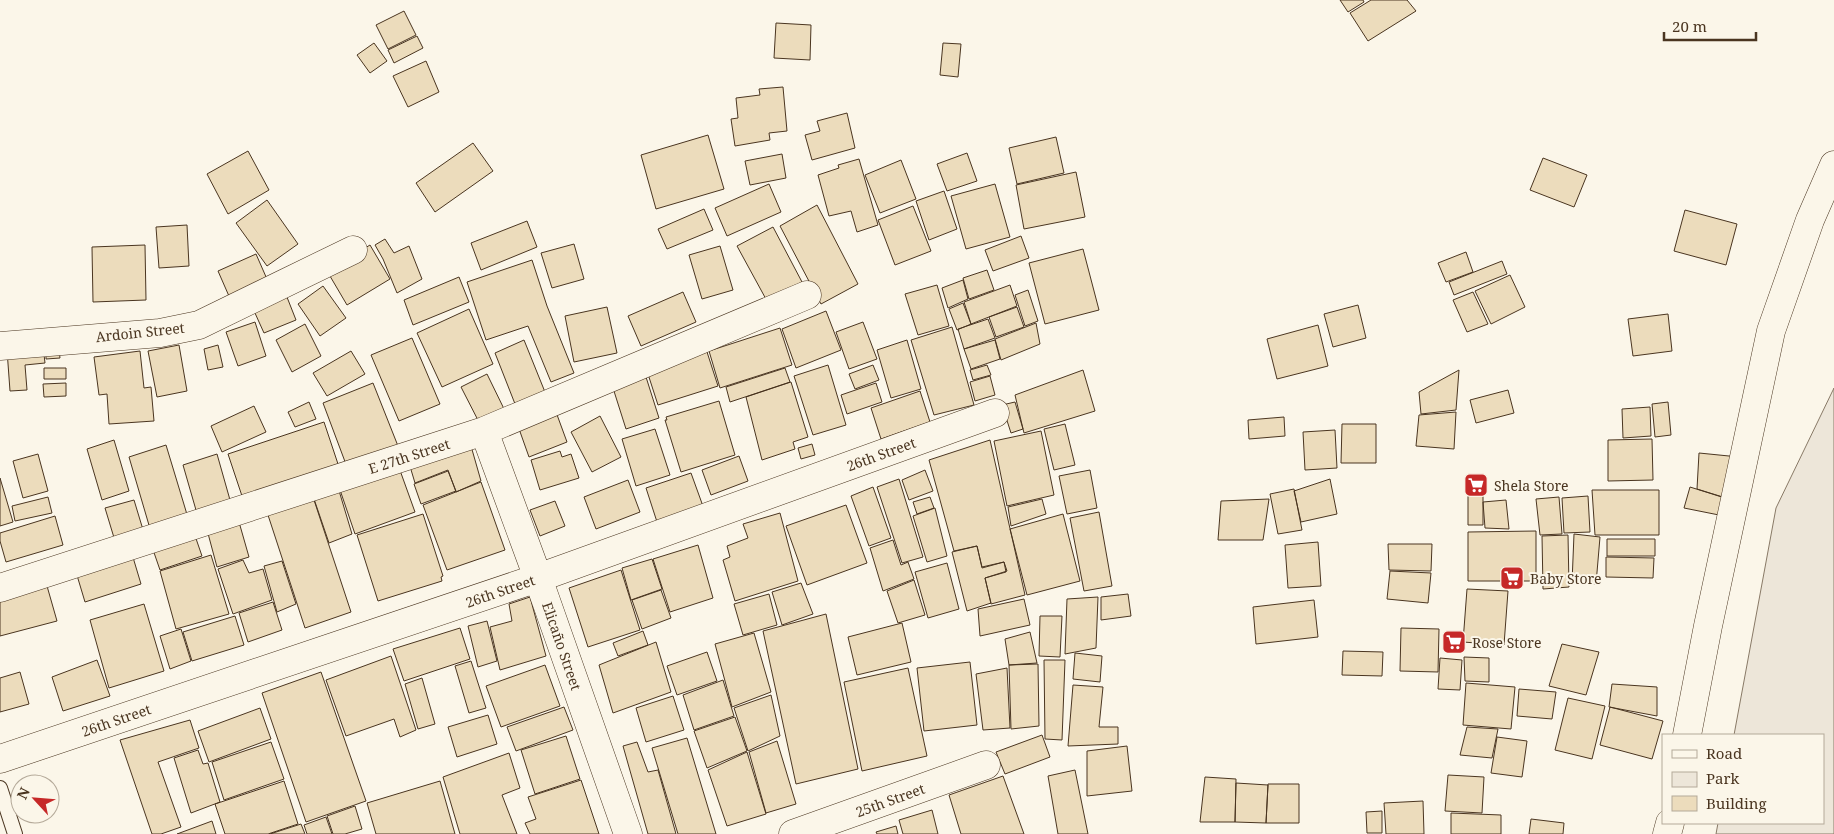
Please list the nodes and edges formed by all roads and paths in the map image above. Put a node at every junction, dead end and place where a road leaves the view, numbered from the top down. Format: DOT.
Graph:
graph roads {
  1 [pos="1834,165"];
  2 [pos="353,250"];
  3 [pos="807,295"];
  4 [pos="0,346"];
  5 [pos="996,412"];
  6 [pos="484,431"];
  7 [pos="538,578"];
  8 [pos="0,588"];
  9 [pos="1687,734"];
  10 [pos="0,759"];
  11 [pos="986,766"];
  12 [pos="0,788"];
  13 [pos="15,834"];
  14 [pos="628,834"];
  15 [pos="793,834"];
  1 -- 9 [label="street"];
  2 -- 4 [label="street, Ardoin Street"];
  3 -- 6 [label="street, E 27th Street"];
  5 -- 7 [label="street, 26th Street"];
  6 -- 7 [label="street, Elicaño Street"];
  6 -- 8 [label="street, E 27th Street"];
  7 -- 10 [label="street, 26th Street"];
  7 -- 14 [label="street, Elicaño Street"];
  11 -- 15 [label="street, 25th Street"];
  12 -- 13 [label="lane"];
}
